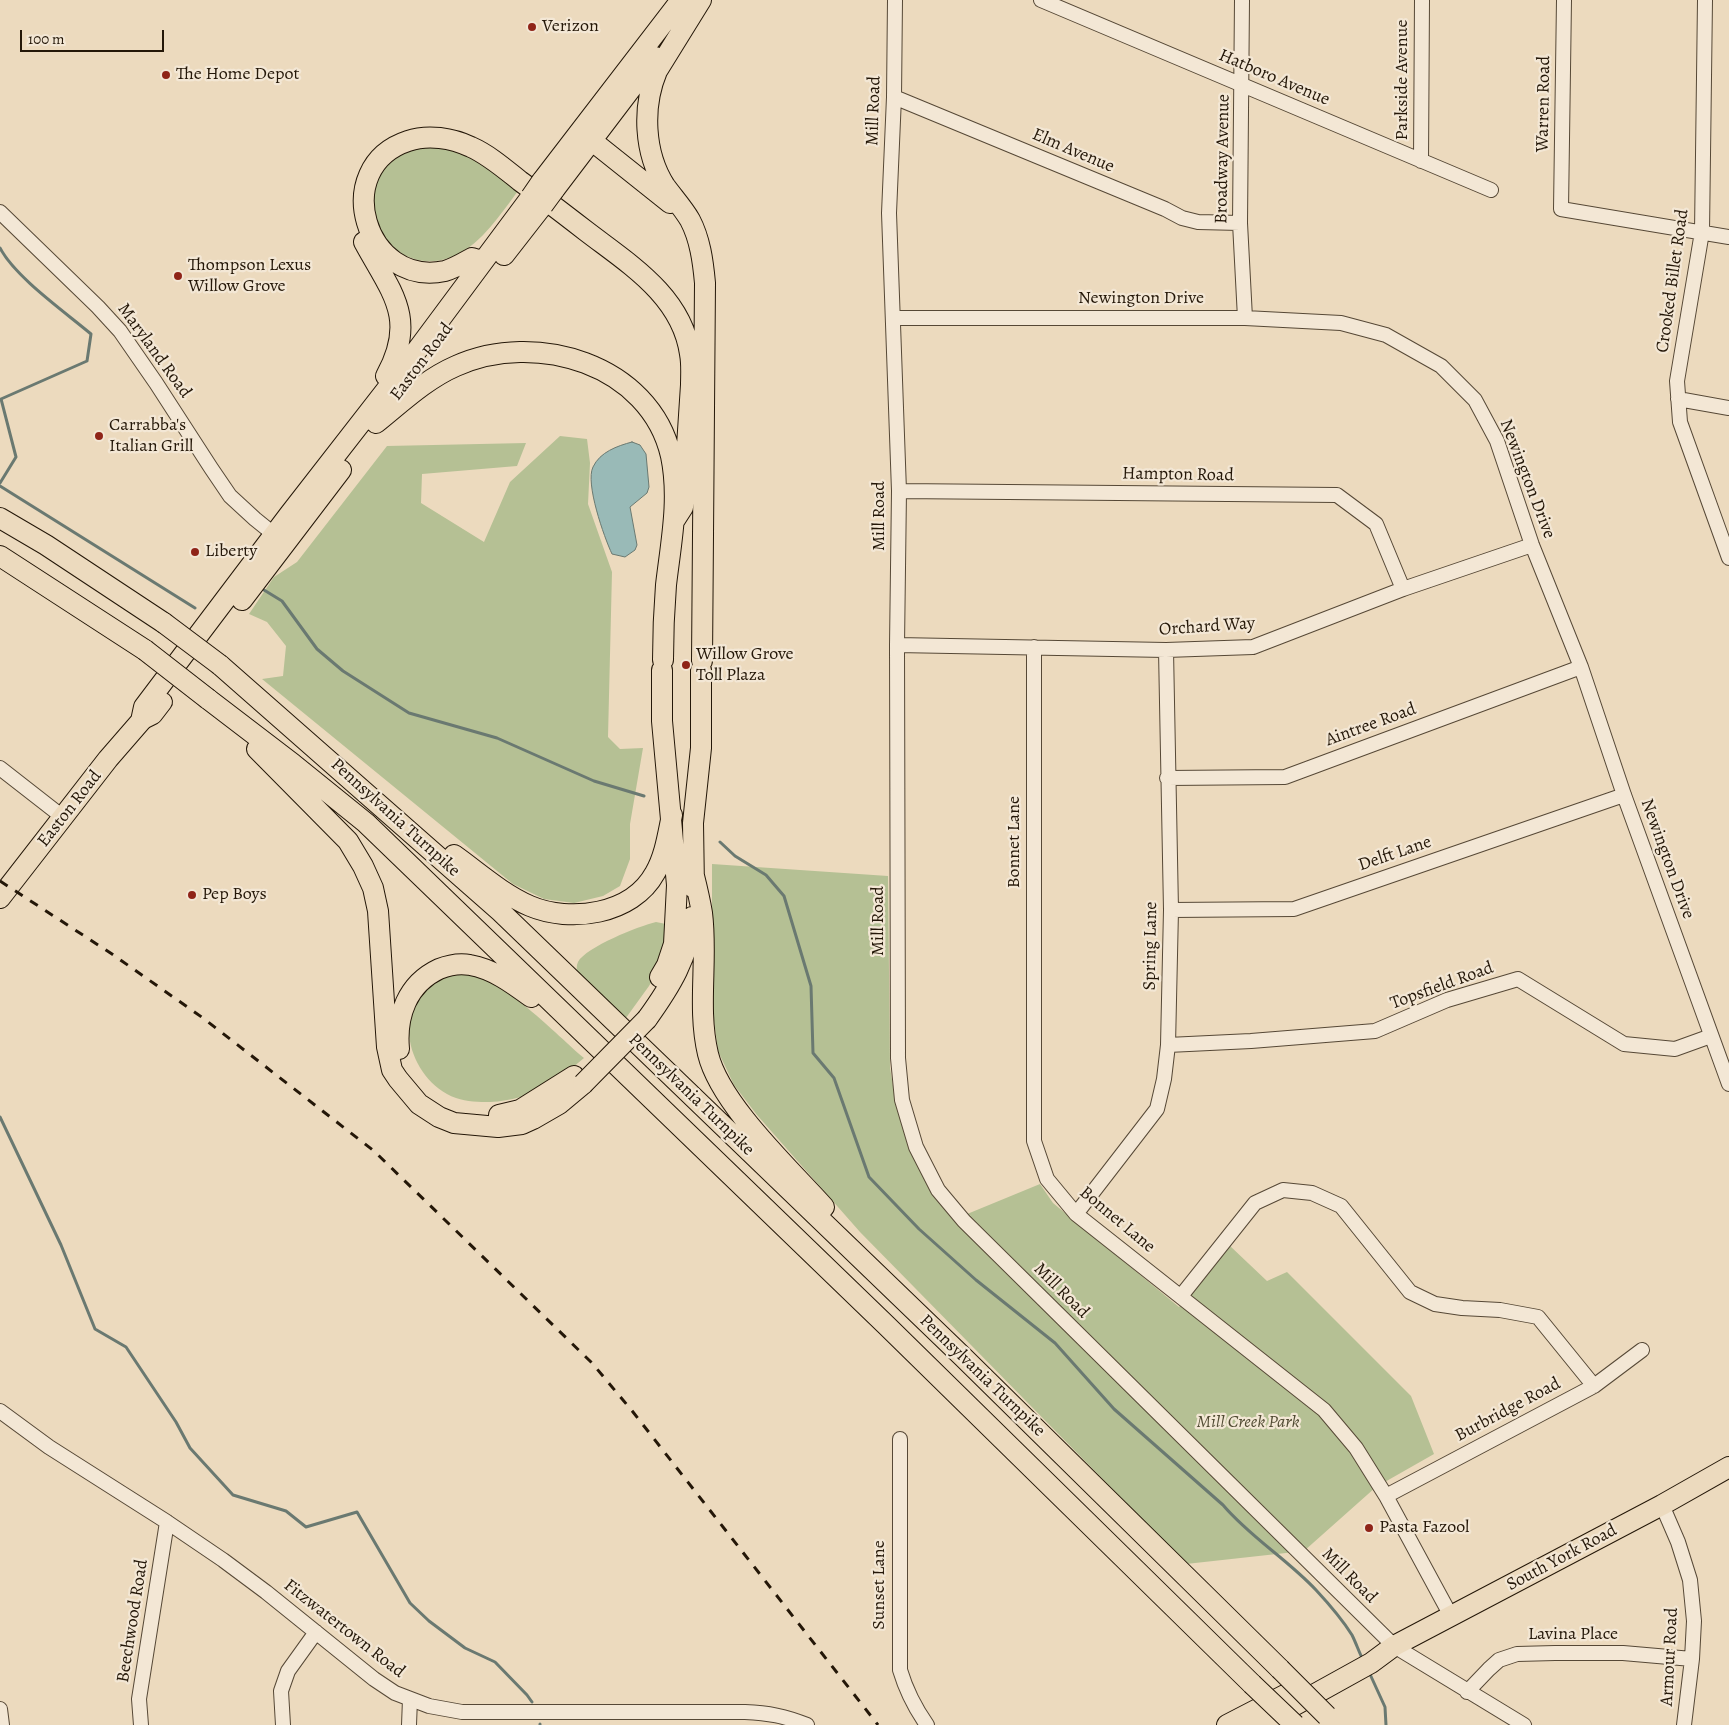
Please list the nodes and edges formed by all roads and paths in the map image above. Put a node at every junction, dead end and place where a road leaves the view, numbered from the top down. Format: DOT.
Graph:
graph roads {
  1 [pos="680,0"];
  2 [pos="700,0"];
  3 [pos="896,0"];
  4 [pos="1041,0"];
  5 [pos="1242,0"];
  6 [pos="1422,0"];
  7 [pos="1564,0"];
  8 [pos="1705,0"];
  9 [pos="1242,84"];
  10 [pos="894,97"];
  11 [pos="591,140"];
  12 [pos="1421,161"];
  13 [pos="1491,190"];
  14 [pos="542,193"];
  15 [pos="0,212"];
  16 [pos="1240,223"];
  17 [pos="1702,232"];
  18 [pos="697,236"];
  19 [pos="1729,238"];
  20 [pos="482,261"];
  21 [pos="893,318"];
  22 [pos="1245,318"];
  23 [pos="704,372"];
  24 [pos="386,390"];
  25 [pos="1678,398"];
  26 [pos="1729,408"];
  27 [pos="376,423"];
  28 [pos="899,491"];
  29 [pos="0,518"];
  30 [pos="674,521"];
  31 [pos="280,539"];
  32 [pos="1532,545"];
  33 [pos="0,556"];
  34 [pos="1729,558"];
  35 [pos="1402,589"];
  36 [pos="897,645"];
  37 [pos="1034,648"];
  38 [pos="1166,650"];
  39 [pos="1581,667"];
  40 [pos="208,699"];
  41 [pos="163,702"];
  42 [pos="141,720"];
  43 [pos="0,768"];
  44 [pos="351,778"];
  45 [pos="1167,778"];
  46 [pos="1624,795"];
  47 [pos="672,815"];
  48 [pos="64,818"];
  49 [pos="694,876"];
  50 [pos="0,898"];
  51 [pos="1171,910"];
  52 [pos="643,1014"];
  53 [pos="1711,1036"];
  54 [pos="1168,1046"];
  55 [pos="623,1072"];
  56 [pos="578,1080"];
  57 [pos="1729,1084"];
  58 [pos="1076,1214"];
  59 [pos="1181,1296"];
  60 [pos="1642,1350"];
  61 [pos="963,1357"];
  62 [pos="1594,1386"];
  63 [pos="0,1411"];
  64 [pos="900,1439"];
  65 [pos="1729,1467"];
  66 [pos="1386,1496"];
  67 [pos="1662,1505"];
  68 [pos="167,1522"];
  69 [pos="1451,1616"];
  70 [pos="316,1632"];
  71 [pos="1394,1646"];
  72 [pos="1692,1659"];
  73 [pos="1328,1679"];
  74 [pos="1467,1692"];
  75 [pos="410,1700"];
  76 [pos="0,1709"];
  77 [pos="1332,1720"];
  78 [pos="2,1725"];
  79 [pos="141,1725"];
  80 [pos="283,1725"];
  81 [pos="409,1725"];
  82 [pos="807,1725"];
  83 [pos="927,1725"];
  84 [pos="1226,1725"];
  85 [pos="1259,1725"];
  86 [pos="1295,1725"];
  87 [pos="1524,1725"];
  88 [pos="1684,1725"];
  1 -- 14 [label="highway, Easton Road"];
  2 -- 11 [label="highway, Easton Road"];
  2 -- 18 [label="highway"];
  3 -- 10 [label="street, Mill Road"];
  4 -- 9 [label="street, Hatboro Avenue"];
  5 -- 9 [label="street, Broadway Avenue"];
  6 -- 12 [label="street, Parkside Avenue"];
  7 -- 17 [label="street, Warren Road"];
  8 -- 17 [label="street, Crooked Billet Road"];
  9 -- 12 [label="street, Hatboro Avenue"];
  9 -- 16 [label="street, Broadway Avenue"];
  10 -- 16 [label="street, Elm Avenue"];
  10 -- 21 [label="street, Mill Road"];
  11 -- 14 [label="highway, Easton Road"];
  11 -- 18 [label="highway"];
  12 -- 13 [label="street, Hatboro Avenue"];
  14 -- 20 [label="highway, Easton Road"];
  14 -- 27 [label="highway, Easton Road"];
  15 -- 31 [label="street, Maryland Road"];
  16 -- 22 [label="street, Broadway Avenue"];
  17 -- 19 [label="street"];
  17 -- 25 [label="street, Crooked Billet Road"];
  18 -- 23 [label="highway"];
  20 -- 24 [label="highway, Easton Road"];
  20 -- 30 [label="highway"];
  21 -- 22 [label="street, Newington Drive"];
  21 -- 28 [label="street, Mill Road"];
  22 -- 32 [label="street, Newington Drive"];
  23 -- 24 [label="highway"];
  23 -- 49 [label="highway"];
  24 -- 31 [label="highway, Easton Road"];
  25 -- 26 [label="street"];
  25 -- 34 [label="street, Crooked Billet Road"];
  27 -- 30 [label="highway"];
  27 -- 31 [label="highway, Easton Road"];
  28 -- 35 [label="street, Hampton Road"];
  28 -- 36 [label="street, Mill Road"];
  29 -- 44 [label="highway, Pennsylvania Turnpike, bridge"];
  30 -- 47 [label="highway"];
  31 -- 41 [label="highway, Easton Road"];
  31 -- 42 [label="highway, Easton Road"];
  32 -- 35 [label="street, Orchard Way"];
  32 -- 39 [label="street, Newington Drive"];
  33 -- 40 [label="highway, Pennsylvania Turnpike, bridge"];
  35 -- 38 [label="street, Orchard Way"];
  36 -- 37 [label="street, Orchard Way"];
  36 -- 71 [label="street, Mill Road"];
  37 -- 38 [label="street, Orchard Way"];
  37 -- 58 [label="street, Bonnet Lane"];
  38 -- 45 [label="street, Spring Lane"];
  39 -- 45 [label="street, Aintree Road"];
  39 -- 46 [label="street, Newington Drive"];
  40 -- 55 [label="highway, Pennsylvania Turnpike"];
  40 -- 56 [label="highway"];
  41 -- 42 [label="main road, Easton Road"];
  42 -- 48 [label="highway, Easton Road"];
  43 -- 48 [label="street"];
  44 -- 47 [label="highway"];
  44 -- 61 [label="highway, Pennsylvania Turnpike"];
  45 -- 51 [label="street, Spring Lane"];
  46 -- 51 [label="street, Delft Lane"];
  46 -- 53 [label="street, Newington Drive"];
  47 -- 52 [label="highway"];
  48 -- 50 [label="highway, Easton Road"];
  49 -- 52 [label="highway"];
  49 -- 61 [label="highway"];
  51 -- 54 [label="street, Spring Lane"];
  52 -- 56 [label="highway, bridge"];
  53 -- 54 [label="street, Topsfield Road"];
  53 -- 57 [label="street, Newington Drive"];
  54 -- 58 [label="street, Spring Lane"];
  55 -- 56 [label="highway"];
  55 -- 86 [label="highway, Pennsylvania Turnpike, bridge"];
  58 -- 59 [label="street, Bonnet Lane"];
  59 -- 62 [label="street"];
  59 -- 66 [label="street, Bonnet Lane"];
  60 -- 62 [label="street, Burbridge Road"];
  61 -- 77 [label="highway, Pennsylvania Turnpike, bridge"];
  62 -- 66 [label="street, Burbridge Road"];
  63 -- 68 [label="street, Fitzwatertown Road"];
  64 -- 83 [label="street, Sunset Lane"];
  65 -- 67 [label="highway, South York Road"];
  66 -- 69 [label="street, Bonnet Lane"];
  67 -- 69 [label="highway, South York Road"];
  67 -- 72 [label="street, Armour Road"];
  68 -- 70 [label="street, Fitzwatertown Road"];
  68 -- 79 [label="street, Beechwood Road"];
  69 -- 71 [label="highway, South York Road"];
  70 -- 75 [label="street, Fitzwatertown Road"];
  70 -- 80 [label="street"];
  71 -- 73 [label="highway, South York Road"];
  71 -- 74 [label="street, Mill Road"];
  72 -- 74 [label="street, Lavina Place"];
  72 -- 88 [label="street, Armour Road"];
  73 -- 84 [label="highway, South York Road"];
  73 -- 85 [label="highway, South York Road"];
  74 -- 87 [label="street, Mill Road"];
  75 -- 81 [label="street"];
  75 -- 82 [label="street, Fitzwatertown Road"];
  76 -- 78 [label="street"];
}
